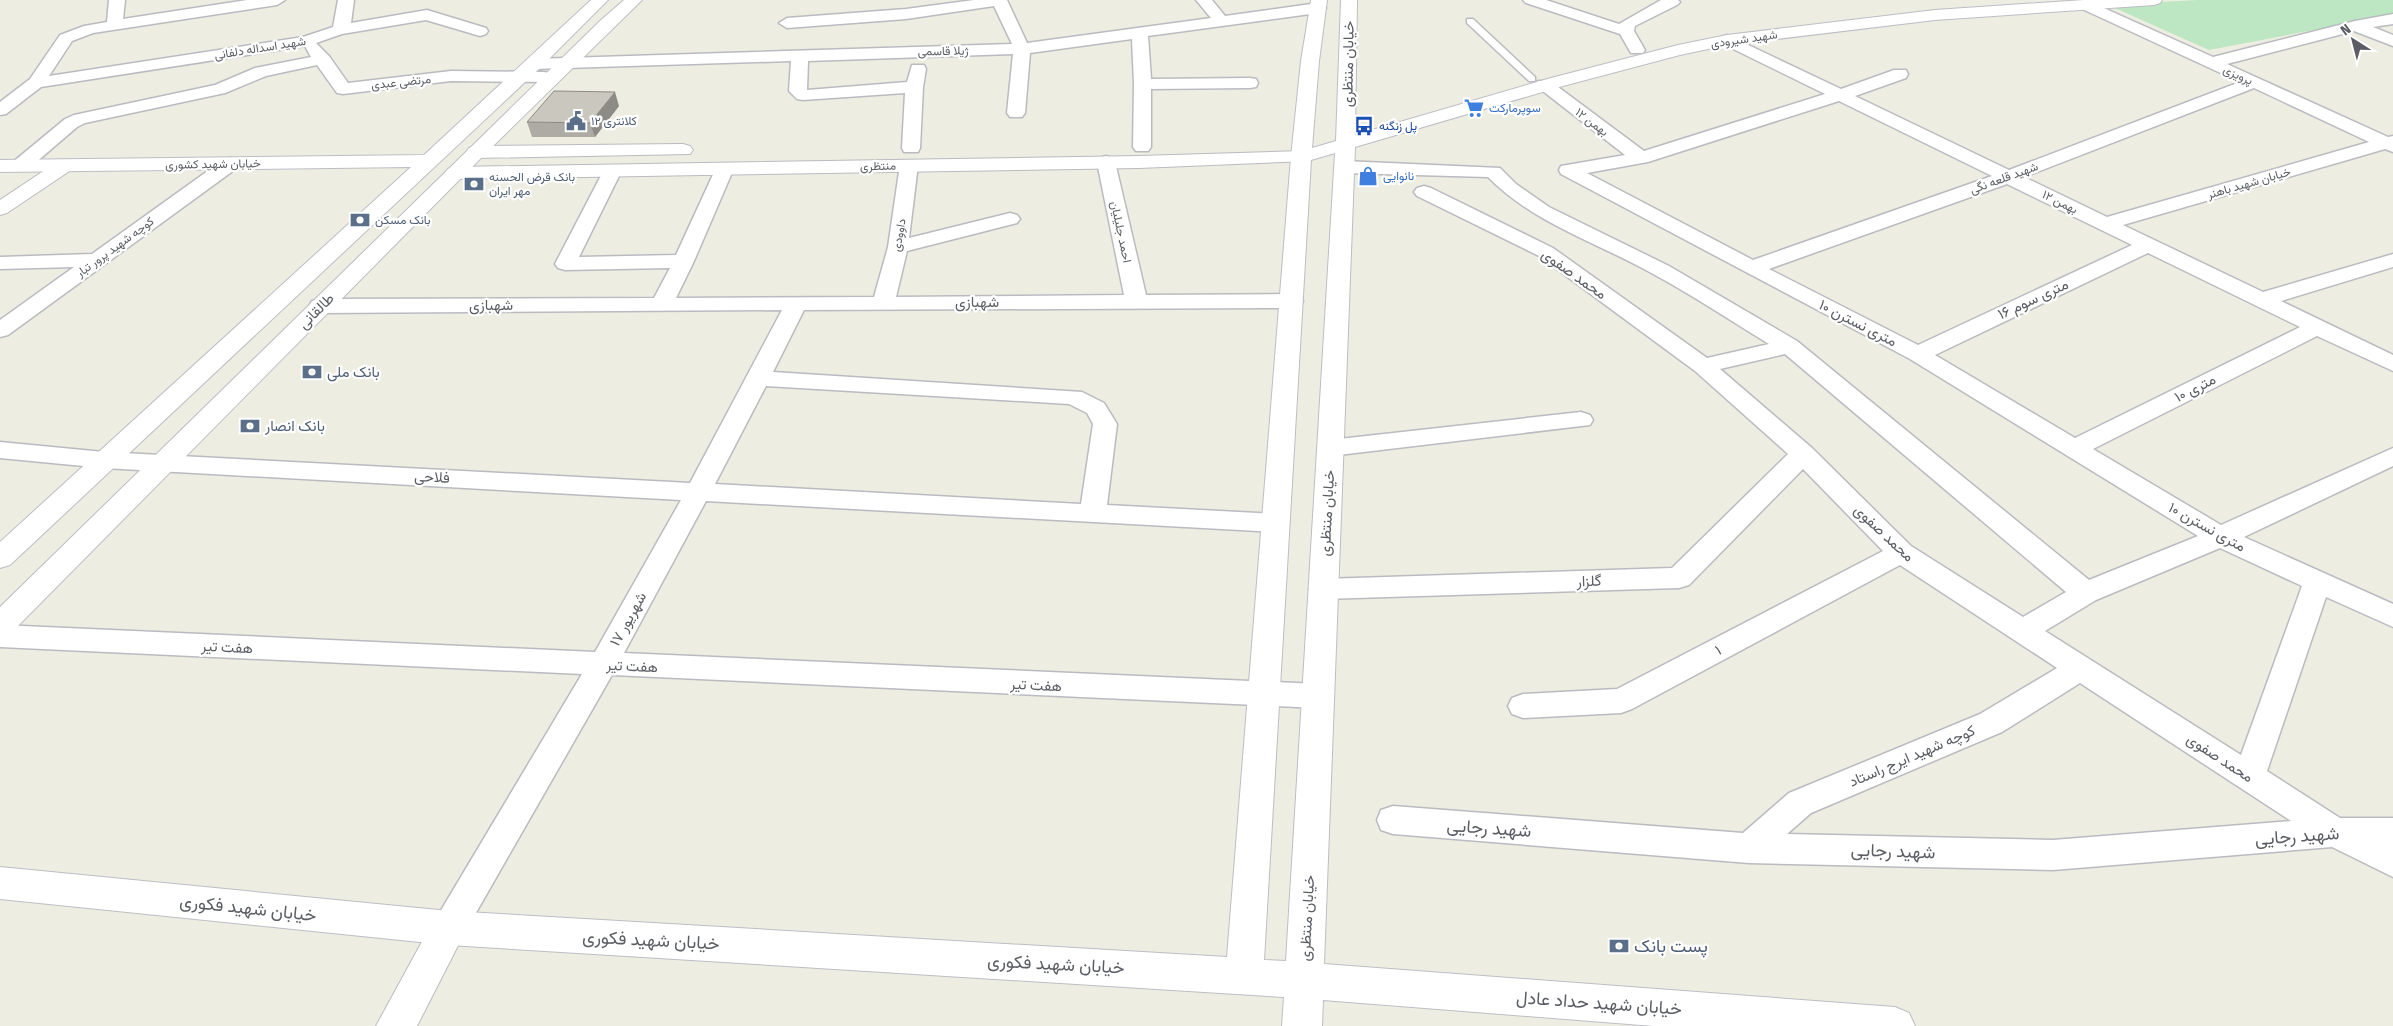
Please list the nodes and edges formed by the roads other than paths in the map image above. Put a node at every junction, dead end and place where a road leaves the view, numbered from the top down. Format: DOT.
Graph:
graph roads {
  1 [pos="117,0"];
  2 [pos="277,0"];
  3 [pos="346,0"];
  4 [pos="600,0"];
  5 [pos="634,0"];
  6 [pos="1000,0"];
  7 [pos="1204,0"];
  8 [pos="1349,0"];
  9 [pos="1531,0"];
  10 [pos="1670,0"];
  11 [pos="1993,0"];
  12 [pos="2154,0"];
  13 [pos="1319,4"];
  14 [pos="2083,4"];
  15 [pos="1606,10"];
  16 [pos="2393,19"];
  17 [pos="1470,21"];
  18 [pos="1222,22"];
  19 [pos="115,26"];
  20 [pos="2355,26"];
  21 [pos="1626,28"];
  22 [pos="339,30"];
  23 [pos="480,31"];
  24 [pos="1140,34"];
  25 [pos="1727,40"];
  26 [pos="306,41"];
  27 [pos="2393,41"];
  28 [pos="1022,49"];
  29 [pos="1637,50"];
  30 [pos="921,52"];
  31 [pos="800,55"];
  32 [pos="782,56"];
  33 [pos="323,59"];
  34 [pos="2211,63"];
  35 [pos="543,71"];
  36 [pos="1900,74"];
  37 [pos="1538,82"];
  38 [pos="2255,82"];
  39 [pos="36,83"];
  40 [pos="1250,83"];
  41 [pos="1143,84"];
  42 [pos="914,87"];
  43 [pos="1840,95"];
  44 [pos="0,110"];
  45 [pos="1016,113"];
  46 [pos="2391,143"];
  47 [pos="1142,147"];
  48 [pos="842,148"];
  49 [pos="1345,148"];
  50 [pos="703,150"];
  51 [pos="476,152"];
  52 [pos="1301,152"];
  53 [pos="910,156"];
  54 [pos="1641,158"];
  55 [pos="427,162"];
  56 [pos="1106,162"];
  57 [pos="230,164"];
  58 [pos="0,166"];
  59 [pos="20,166"];
  60 [pos="64,166"];
  61 [pos="724,168"];
  62 [pos="613,170"];
  63 [pos="455,172"];
  64 [pos="2008,177"];
  65 [pos="1424,192"];
  66 [pos="0,209"];
  67 [pos="1010,219"];
  68 [pos="2105,224"];
  69 [pos="2148,245"];
  70 [pos="898,247"];
  71 [pos="95,260"];
  72 [pos="2393,260"];
  73 [pos="684,261"];
  74 [pos="0,263"];
  75 [pos="1751,268"];
  76 [pos="2261,300"];
  77 [pos="1292,301"];
  78 [pos="1136,302"];
  79 [pos="883,303"];
  80 [pos="662,304"];
  81 [pos="797,304"];
  82 [pos="320,306"];
  83 [pos="2317,327"];
  84 [pos="0,330"];
  85 [pos="1789,346"];
  86 [pos="1918,354"];
  87 [pos="2393,364"];
  88 [pos="1703,366"];
  89 [pos="758,378"];
  90 [pos="1582,420"];
  91 [pos="1330,448"];
  92 [pos="2073,449"];
  93 [pos="0,450"];
  94 [pos="1803,454"];
  95 [pos="2393,456"];
  96 [pos="104,460"];
  97 [pos="166,462"];
  98 [pos="699,491"];
  99 [pos="1093,513"];
  100 [pos="1276,523"];
  101 [pos="2220,538"];
  102 [pos="1901,553"];
  103 [pos="0,558"];
  104 [pos="2317,583"];
  105 [pos="1323,589"];
  106 [pos="2086,593"];
  107 [pos="2393,616"];
  108 [pos="0,625"];
  109 [pos="2023,631"];
  110 [pos="0,636"];
  111 [pos="603,664"];
  112 [pos="2080,668"];
  113 [pos="1264,695"];
  114 [pos="1318,696"];
  115 [pos="1523,706"];
  116 [pos="2249,777"];
  117 [pos="1393,820"];
  118 [pos="2335,832"];
  119 [pos="2393,832"];
  120 [pos="1749,848"];
  121 [pos="2393,862"];
  122 [pos="0,883"];
  123 [pos="449,928"];
  124 [pos="1244,976"];
  125 [pos="1304,980"];
  126 [pos="396,1026"];
  127 [pos="1302,1026"];
  128 [pos="1895,1026"];
  1 -- 19 [label="street"];
  2 -- 19 [label="street"];
  3 -- 22 [label="street"];
  4 -- 35 [label="main road, طالقانی"];
  5 -- 35 [label="main road, طالقانی"];
  6 -- 28 [label="street"];
  6 -- 32 [label="street"];
  7 -- 18 [label="street"];
  8 -- 49 [label="main road, خیابان منتظری"];
  9 -- 21 [label="street"];
  10 -- 21 [label="street"];
  11 -- 29 [label="main road, شهید شیرودی"];
  12 -- 14 [label="main road, شهید شیرودی"];
  13 -- 18 [label="street, ژیلا قاسمی"];
  13 -- 52 [label="main road"];
  14 -- 25 [label="main road, شهید شیرودی"];
  14 -- 34 [label="street, پرویزی"];
  15 -- 21 [label="street"];
  16 -- 20 [label="street"];
  17 -- 37 [label="lane"];
  18 -- 24 [label="street, ژیلا قاسمی"];
  19 -- 39 [label="street"];
  20 -- 27 [label="street"];
  20 -- 34 [label="street"];
  21 -- 29 [label="street"];
  22 -- 23 [label="street, شهید اسداله دلفانی"];
  22 -- 26 [label="street, شهید اسداله دلفانی"];
  24 -- 28 [label="street, ژیلا قاسمی"];
  24 -- 41 [label="street"];
  25 -- 37 [label="main road, شهید شیرودی"];
  25 -- 43 [label="street, ۱۲ بهمن"];
  26 -- 33 [label="street, مرتضی عبدی"];
  26 -- 39 [label="street, شهید اسداله دلفانی"];
  28 -- 30 [label="street, ژیلا قاسمی"];
  28 -- 45 [label="street"];
  29 -- 37 [label="main road, شهید شیرودی"];
  30 -- 31 [label="street, ژیلا قاسمی"];
  30 -- 42 [label="street, داوودی"];
  31 -- 32 [label="street, ژیلا قاسمی"];
  31 -- 42 [label="street"];
  32 -- 35 [label="street, ژیلا قاسمی"];
  33 -- 35 [label="street, مرتضی عبدی"];
  33 -- 59 [label="street"];
  34 -- 38 [label="street, پرویزی"];
  35 -- 51 [label="main road, طالقانی"];
  35 -- 55 [label="main road, طالقانی"];
  36 -- 43 [label="street, ۱۰ متری نسترن"];
  37 -- 49 [label="main road, شهید شیرودی"];
  37 -- 54 [label="street, ۱۲ بهمن"];
  38 -- 46 [label="street, پرویزی"];
  38 -- 64 [label="street, شهید قلعه نگی"];
  39 -- 44 [label="street"];
  40 -- 41 [label="street"];
  41 -- 47 [label="street"];
  42 -- 53 [label="street, داوودی"];
  43 -- 54 [label="street, ۱۰ متری نسترن"];
  43 -- 64 [label="street, ۱۲ بهمن"];
  46 -- 68 [label="street, خیابان شهید باهنر"];
  47 -- 52 [label="main road, منتظری"];
  47 -- 53 [label="main road, منتظری"];
  48 -- 53 [label="main road, منتظری"];
  49 -- 52 [label="main road, شهید شیرودی"];
  49 -- 85 [label="street"];
  49 -- 91 [label="main road, خیابان منتظری"];
  50 -- 51 [label="main road"];
  51 -- 63 [label="main road, طالقانی"];
  52 -- 56 [label="main road, منتظری"];
  52 -- 77 [label="main road"];
  53 -- 56 [label="main road, منتظری"];
  53 -- 61 [label="main road, منتظری"];
  53 -- 70 [label="street, داوودی"];
  54 -- 75 [label="street, ۱۰ متری نسترن"];
  55 -- 57 [label="main road, خیابان شهید کشوری"];
  55 -- 96 [label="main road, طالقانی"];
  56 -- 78 [label="street, احمد جلیلیان"];
  57 -- 60 [label="main road, خیابان شهید کشوری"];
  57 -- 71 [label="street, کوچه شهید پرور تبار"];
  58 -- 59 [label="main road, خیابان شهید کشوری"];
  59 -- 60 [label="main road, خیابان شهید کشوری"];
  60 -- 66 [label="main road"];
  61 -- 62 [label="main road, منتظری"];
  61 -- 73 [label="street"];
  62 -- 63 [label="main road, منتظری"];
  62 -- 73 [label="street"];
  63 -- 82 [label="main road, طالقانی"];
  64 -- 68 [label="street, ۱۲ بهمن"];
  64 -- 75 [label="street, شهید قلعه نگی"];
  65 -- 88 [label="street, محمد صفوی"];
  67 -- 70 [label="street"];
  68 -- 69 [label="street, ۱۲ بهمن"];
  69 -- 76 [label="street, ۱۲ بهمن"];
  69 -- 86 [label="street, ۱۶ متری سوم"];
  70 -- 79 [label="street, داوودی"];
  71 -- 74 [label="street"];
  71 -- 84 [label="street, کوچه شهید پرور تبار"];
  72 -- 76 [label="street"];
  73 -- 80 [label="street"];
  75 -- 86 [label="street, ۱۰ متری نسترن"];
  76 -- 83 [label="street, ۱۲ بهمن"];
  77 -- 78 [label="street, شهبازی"];
  77 -- 100 [label="main road"];
  78 -- 79 [label="street, شهبازی"];
  79 -- 81 [label="street, شهبازی"];
  80 -- 81 [label="street, شهبازی"];
  80 -- 82 [label="street, شهبازی"];
  81 -- 89 [label="street, ۱۷ شهریور"];
  82 -- 97 [label="main road, طالقانی"];
  83 -- 87 [label="street, ۱۲ بهمن"];
  83 -- 92 [label="street, ۱۰ متری"];
  85 -- 88 [label="street"];
  85 -- 106 [label="street"];
  86 -- 92 [label="street, ۱۰ متری نسترن"];
  88 -- 94 [label="street, محمد صفوی"];
  89 -- 98 [label="street, ۱۷ شهریور"];
  89 -- 99 [label="street"];
  90 -- 91 [label="street"];
  91 -- 105 [label="main road, خیابان منتظری"];
  92 -- 101 [label="street, ۱۰ متری نسترن"];
  93 -- 96 [label="street, فلاحی"];
  94 -- 102 [label="street, محمد صفوی"];
  94 -- 105 [label="street, گلزار"];
  95 -- 101 [label="street"];
  96 -- 97 [label="street, فلاحی"];
  96 -- 103 [label="main road, طالقانی"];
  97 -- 98 [label="street, فلاحی"];
  97 -- 108 [label="main road, طالقانی"];
  98 -- 99 [label="street, فلاحی"];
  98 -- 111 [label="street, ۱۷ شهریور"];
  99 -- 100 [label="street, فلاحی"];
  100 -- 113 [label="main road"];
  101 -- 104 [label="street, ۱۰ متری نسترن"];
  101 -- 106 [label="street"];
  102 -- 109 [label="street, محمد صفوی"];
  102 -- 115 [label="street, ۱"];
  104 -- 107 [label="street, ۱۰ متری نسترن"];
  104 -- 116 [label="street"];
  105 -- 114 [label="main road, خیابان منتظری"];
  106 -- 109 [label="street"];
  109 -- 112 [label="street, محمد صفوی"];
  110 -- 111 [label="street, هفت تیر"];
  111 -- 113 [label="street, هفت تیر"];
  111 -- 123 [label="street, ۱۷ شهریور"];
  112 -- 116 [label="street, محمد صفوی"];
  112 -- 120 [label="street, کوچه شهید ایرج راستاد"];
  113 -- 114 [label="street, هفت تیر"];
  113 -- 124 [label="main road"];
  114 -- 125 [label="main road, خیابان منتظری"];
  116 -- 118 [label="street, محمد صفوی"];
  117 -- 120 [label="street, شهید رجایی"];
  118 -- 119 [label="street, شهید رجایی"];
  118 -- 120 [label="street, شهید رجایی"];
  118 -- 121 [label="street, محمد صفوی"];
  122 -- 123 [label="main road, خیابان شهید فکوری"];
  123 -- 124 [label="main road, خیابان شهید فکوری"];
  123 -- 126 [label="main road"];
  124 -- 125 [label="main road, خیابان شهید فکوری"];
  125 -- 127 [label="main road, خیابان منتظری"];
  125 -- 128 [label="main road, خیابان شهید حداد عادل"];
}
